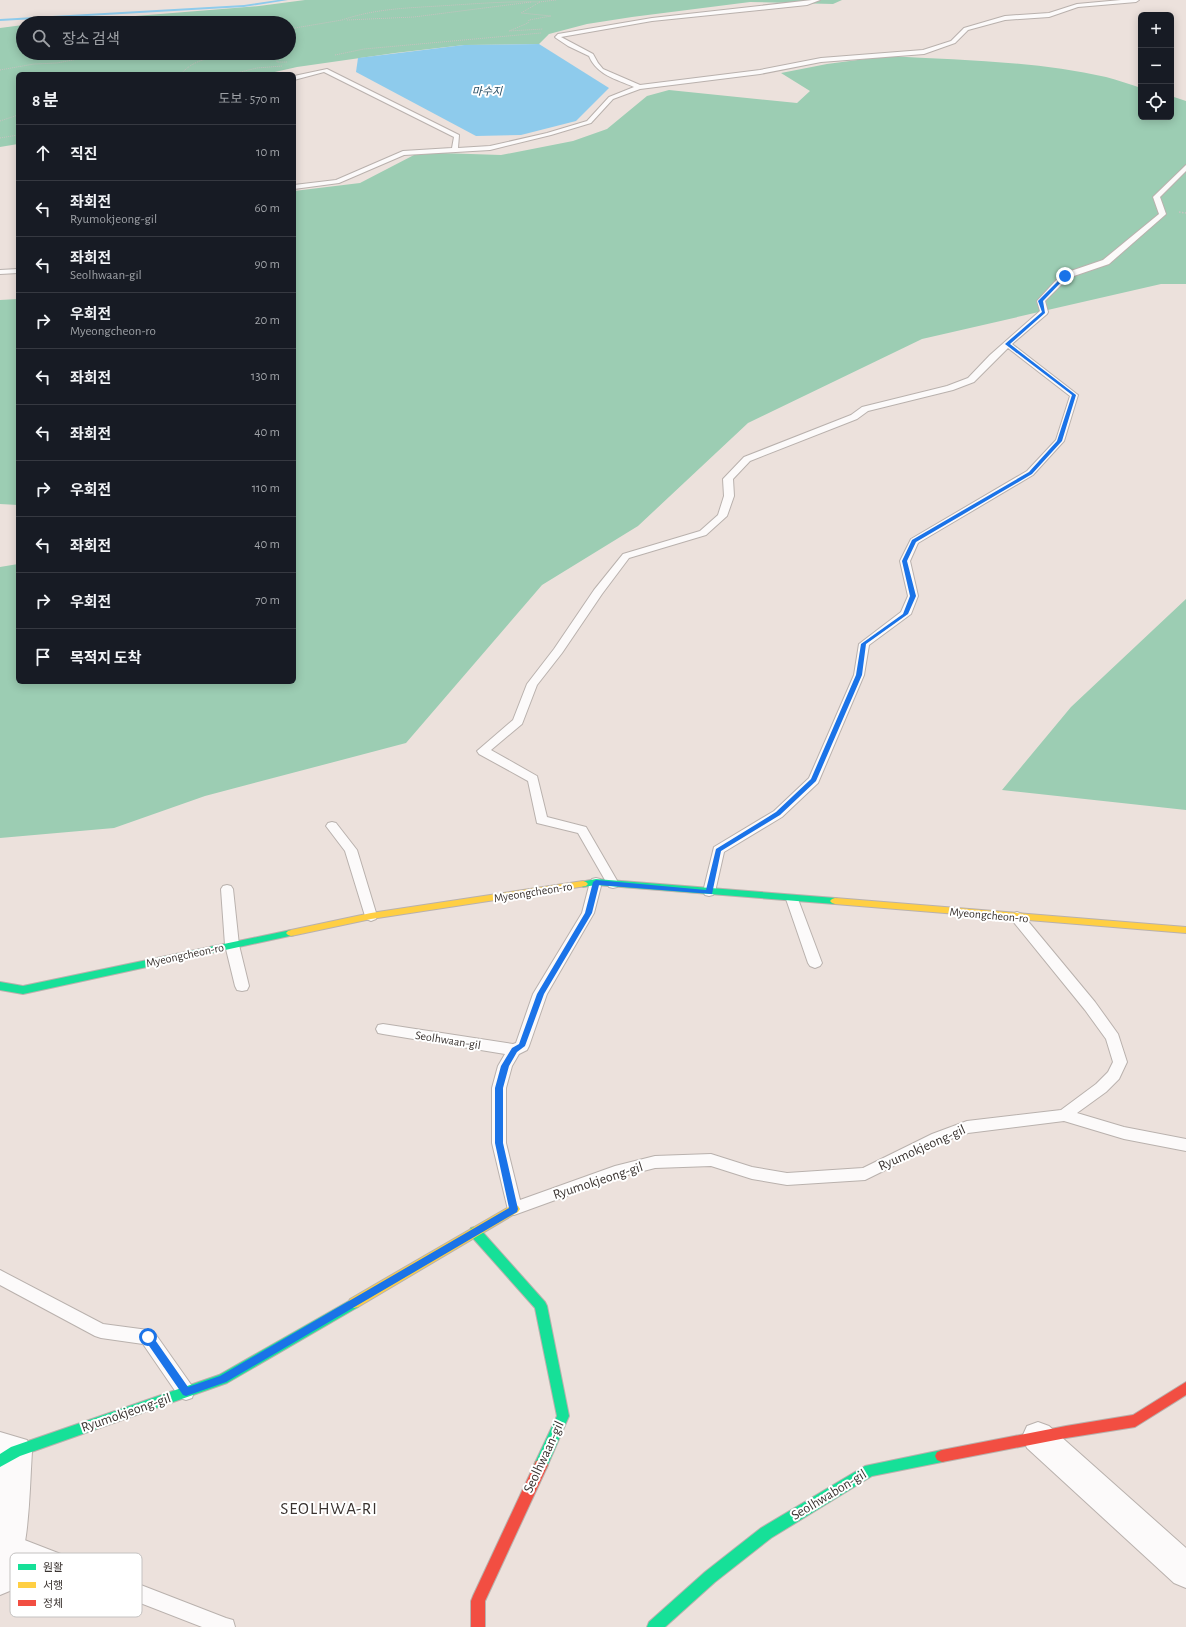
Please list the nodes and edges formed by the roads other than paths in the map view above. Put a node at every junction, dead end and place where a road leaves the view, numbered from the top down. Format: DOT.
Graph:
graph roads {
  1 [pos="817,0"];
  2 [pos="1110,0"];
  3 [pos="1136,0"];
  4 [pos="1129,1"];
  5 [pos="296,77"];
  6 [pos="639,87"];
  7 [pos="455,149"];
  8 [pos="1186,167"];
  9 [pos="296,187"];
  10 [pos="16,270"];
  11 [pos="0,272"];
  12 [pos="1007,344"];
  13 [pos="332,826"];
  14 [pos="596,882"];
  15 [pos="613,884"];
  16 [pos="227,889"];
  17 [pos="709,892"];
  18 [pos="792,899"];
  19 [pos="371,916"];
  20 [pos="1017,917"];
  21 [pos="1186,930"];
  22 [pos="232,945"];
  23 [pos="815,963"];
  24 [pos="0,986"];
  25 [pos="242,986"];
  26 [pos="383,1029"];
  27 [pos="514,1050"];
  28 [pos="1064,1114"];
  29 [pos="1186,1145"];
  30 [pos="514,1209"];
  31 [pos="475,1232"];
  32 [pos="0,1277"];
  33 [pos="1186,1388"];
  34 [pos="186,1392"];
  35 [pos="1038,1437"];
  36 [pos="5,1453"];
  37 [pos="9,1543"];
  38 [pos="35,1553"];
  39 [pos="1186,1571"];
  40 [pos="0,1578"];
  41 [pos="142,1594"];
  42 [pos="226,1627"];
  43 [pos="478,1627"];
  44 [pos="654,1627"];
  1 -- 6 [label="lane"];
  2 -- 4 [label="lane"];
  3 -- 4 [label="lane"];
  4 -- 6 [label="lane"];
  5 -- 7 [label="lane"];
  6 -- 7 [label="lane"];
  7 -- 9 [label="lane"];
  8 -- 12 [label="lane"];
  10 -- 11 [label="lane"];
  12 -- 15 [label="lane"];
  12 -- 17 [label="lane"];
  13 -- 19 [label="lane"];
  14 -- 15 [label="street, Myeongcheon-ro"];
  14 -- 19 [label="street, Myeongcheon-ro"];
  14 -- 27 [label="lane"];
  15 -- 17 [label="street, Myeongcheon-ro"];
  16 -- 22 [label="lane"];
  17 -- 18 [label="street, Myeongcheon-ro"];
  18 -- 20 [label="street, Myeongcheon-ro"];
  18 -- 23 [label="lane"];
  19 -- 22 [label="street, Myeongcheon-ro"];
  20 -- 21 [label="street, Myeongcheon-ro"];
  20 -- 28 [label="lane, Ryumokjeong-gil"];
  22 -- 24 [label="street, Myeongcheon-ro"];
  22 -- 25 [label="lane"];
  26 -- 27 [label="lane, Seolhwaan-gil"];
  27 -- 30 [label="lane"];
  28 -- 29 [label="lane"];
  28 -- 30 [label="lane, Ryumokjeong-gil"];
  30 -- 31 [label="street, Ryumokjeong-gil"];
  31 -- 34 [label="street, Ryumokjeong-gil"];
  31 -- 43 [label="street, Seolhwaan-gil"];
  32 -- 34 [label="lane"];
  33 -- 35 [label="street, Seolhwabon-gil"];
  34 -- 36 [label="street, Ryumokjeong-gil"];
  35 -- 39 [label="street"];
  35 -- 44 [label="street, Seolhwabon-gil"];
  36 -- 37 [label="street"];
  37 -- 38 [label="lane"];
  37 -- 40 [label="street"];
  41 -- 42 [label="lane"];
}
